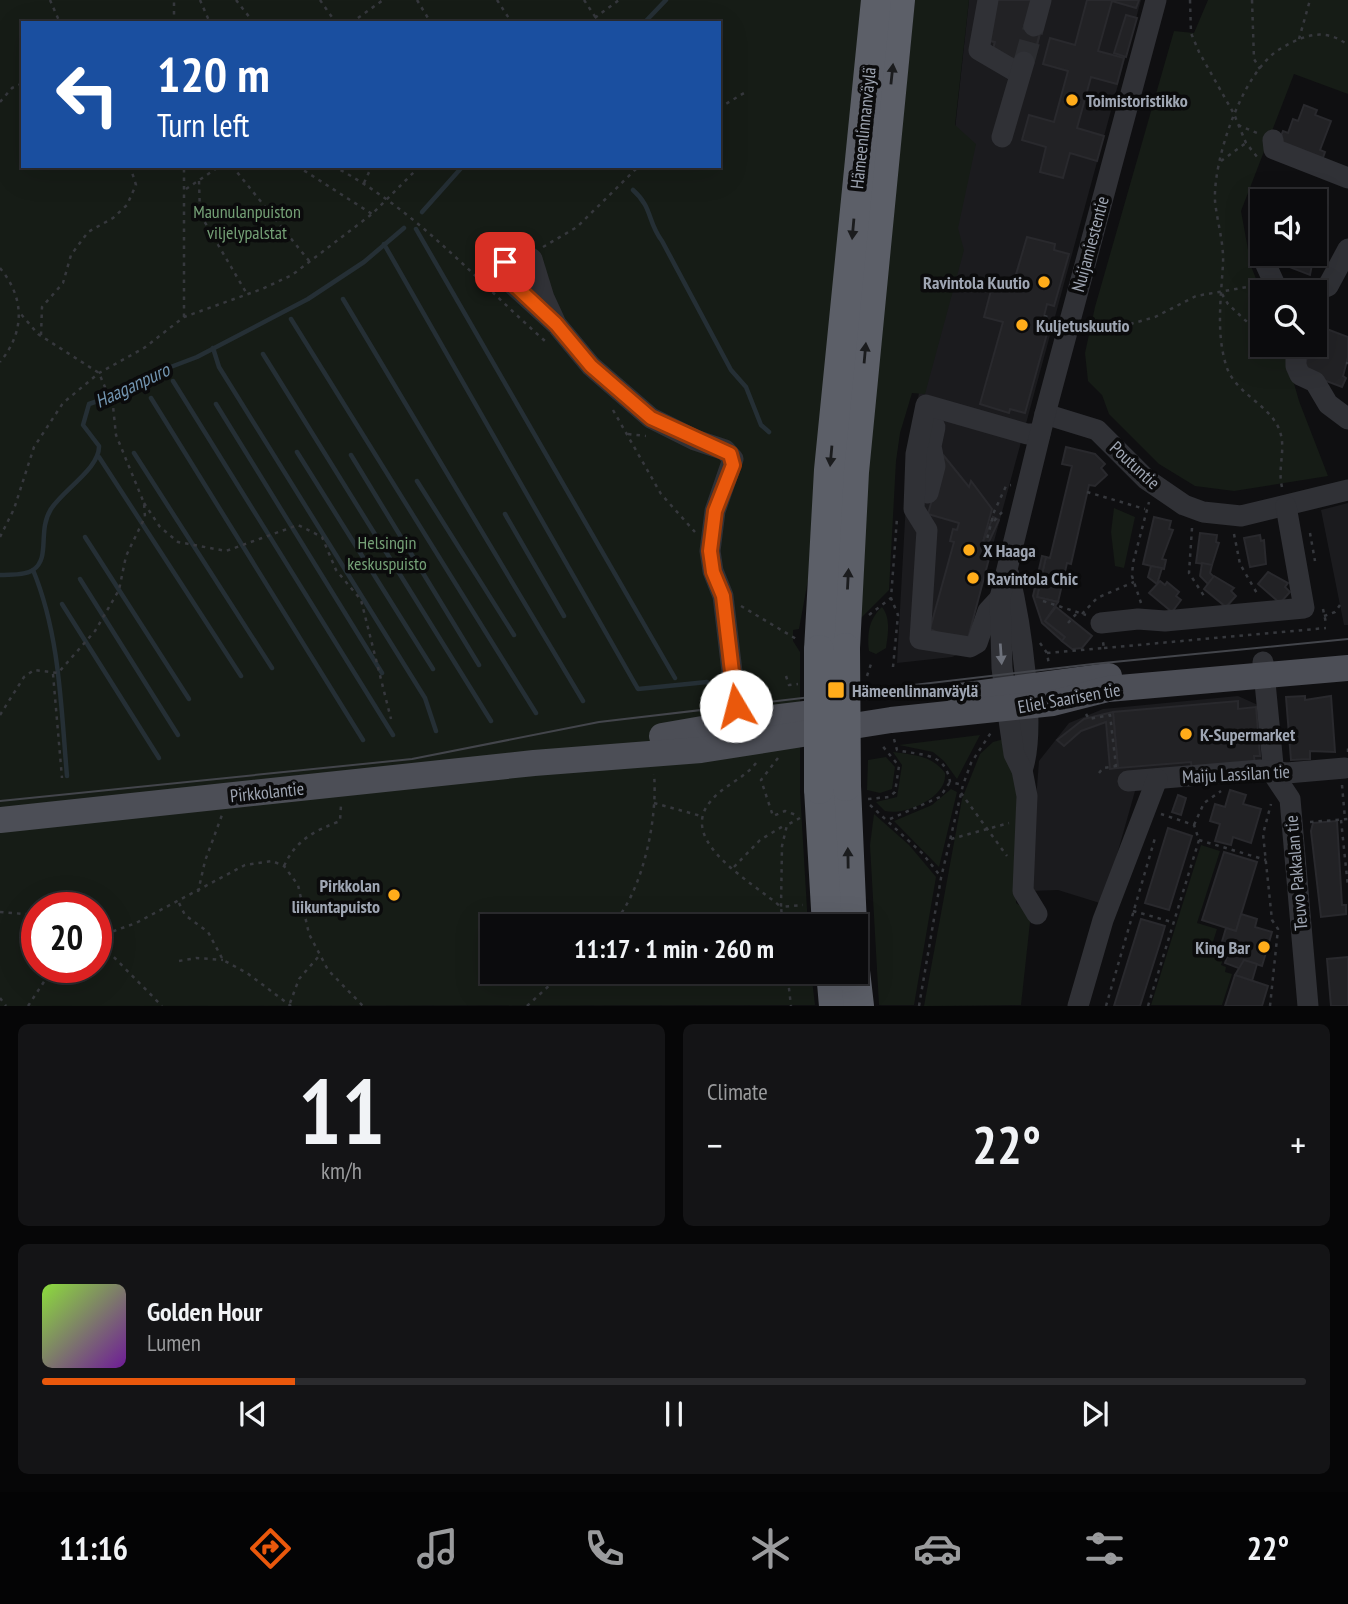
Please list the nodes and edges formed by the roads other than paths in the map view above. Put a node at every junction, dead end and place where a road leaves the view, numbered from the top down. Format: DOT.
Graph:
graph roads {
  1 [pos="876,0"];
  2 [pos="900,0"];
  3 [pos="988,0"];
  4 [pos="1041,0"];
  5 [pos="1156,0"];
  6 [pos="1034,26"];
  7 [pos="1002,137"];
  8 [pos="1273,140"];
  9 [pos="1348,178"];
  10 [pos="1348,249"];
  11 [pos="1327,286"];
  12 [pos="556,324"];
  13 [pos="1296,357"];
  14 [pos="945,410"];
  15 [pos="1348,419"];
  16 [pos="1042,424"];
  17 [pos="1348,490"];
  18 [pos="928,493"];
  19 [pos="1285,501"];
  20 [pos="1008,570"];
  21 [pos="1000,598"];
  22 [pos="1091,618"];
  23 [pos="821,650"];
  24 [pos="1348,655"];
  25 [pos="1348,668"];
  26 [pos="1264,669"];
  27 [pos="1012,704"];
  28 [pos="738,722"];
  29 [pos="791,725"];
  30 [pos="1345,757"];
  31 [pos="534,763"];
  32 [pos="1120,771"];
  33 [pos="1273,771"];
  34 [pos="1157,779"];
  35 [pos="822,793"];
  36 [pos="0,820"];
  37 [pos="817,914"];
  38 [pos="849,914"];
  39 [pos="1037,914"];
  40 [pos="832,984"];
  41 [pos="856,984"];
  42 [pos="834,1006"];
  43 [pos="859,1006"];
  44 [pos="1078,1006"];
  45 [pos="1308,1006"];
  1 -- 23 [label="highway, Hämeenlinnanväylä, one-way"];
  23 -- 2 [label="highway, Hämeenlinnanväylä, one-way"];
  3 -- 7 [label="street"];
  4 -- 6 [label="street"];
  5 -- 16 [label="street, Nuijamiestentie"];
  8 -- 9 [label="street"];
  10 -- 11 [label="street"];
  12 -- 12 [label="street"];
  12 -- 28 [label="street"];
  13 -- 15 [label="street"];
  14 -- 16 [label="street, Poutuntie"];
  14 -- 18 [label="street"];
  14 -- 21 [label="street"];
  16 -- 19 [label="street, Poutuntie"];
  16 -- 20 [label="street, Nuijamiestentie"];
  17 -- 19 [label="street, Poutuntie"];
  19 -- 22 [label="street"];
  20 -- 21 [label="street, Nuijamiestentie"];
  20 -- 27 [label="street, Nuijamiestentie"];
  21 -- 27 [label="street, Nuijamiestentie, one-way"];
  23 -- 35 [label="highway, Hämeenlinnanväylä, bridge"];
  24 -- 26 [label="main road, Eliel Saarisen tie"];
  25 -- 26 [label="main road, Eliel Saarisen tie"];
  26 -- 27 [label="main road, Eliel Saarisen tie"];
  26 -- 33 [label="street, Teuvo Pakkalan tie"];
  27 -- 29 [label="main road, Eliel Saarisen tie"];
  27 -- 39 [label="street"];
  28 -- 29 [label="main road, Pirkkolantie"];
  28 -- 31 [label="main road, Pirkkolantie"];
  29 -- 31 [label="main road, Pirkkolantie"];
  30 -- 33 [label="street, Maiju Lassilan tie"];
  31 -- 36 [label="main road, Pirkkolantie"];
  32 -- 34 [label="street, Maiju Lassilan tie"];
  33 -- 34 [label="street, Maiju Lassilan tie"];
  33 -- 45 [label="street, Teuvo Pakkalan tie"];
  34 -- 44 [label="street"];
  35 -- 37 [label="highway, Hämeenlinnanväylä"];
  38 -- 35 [label="highway, Hämeenlinnanväylä, one-way"];
  40 -- 42 [label="highway"];
  41 -- 43 [label="highway"];
}
